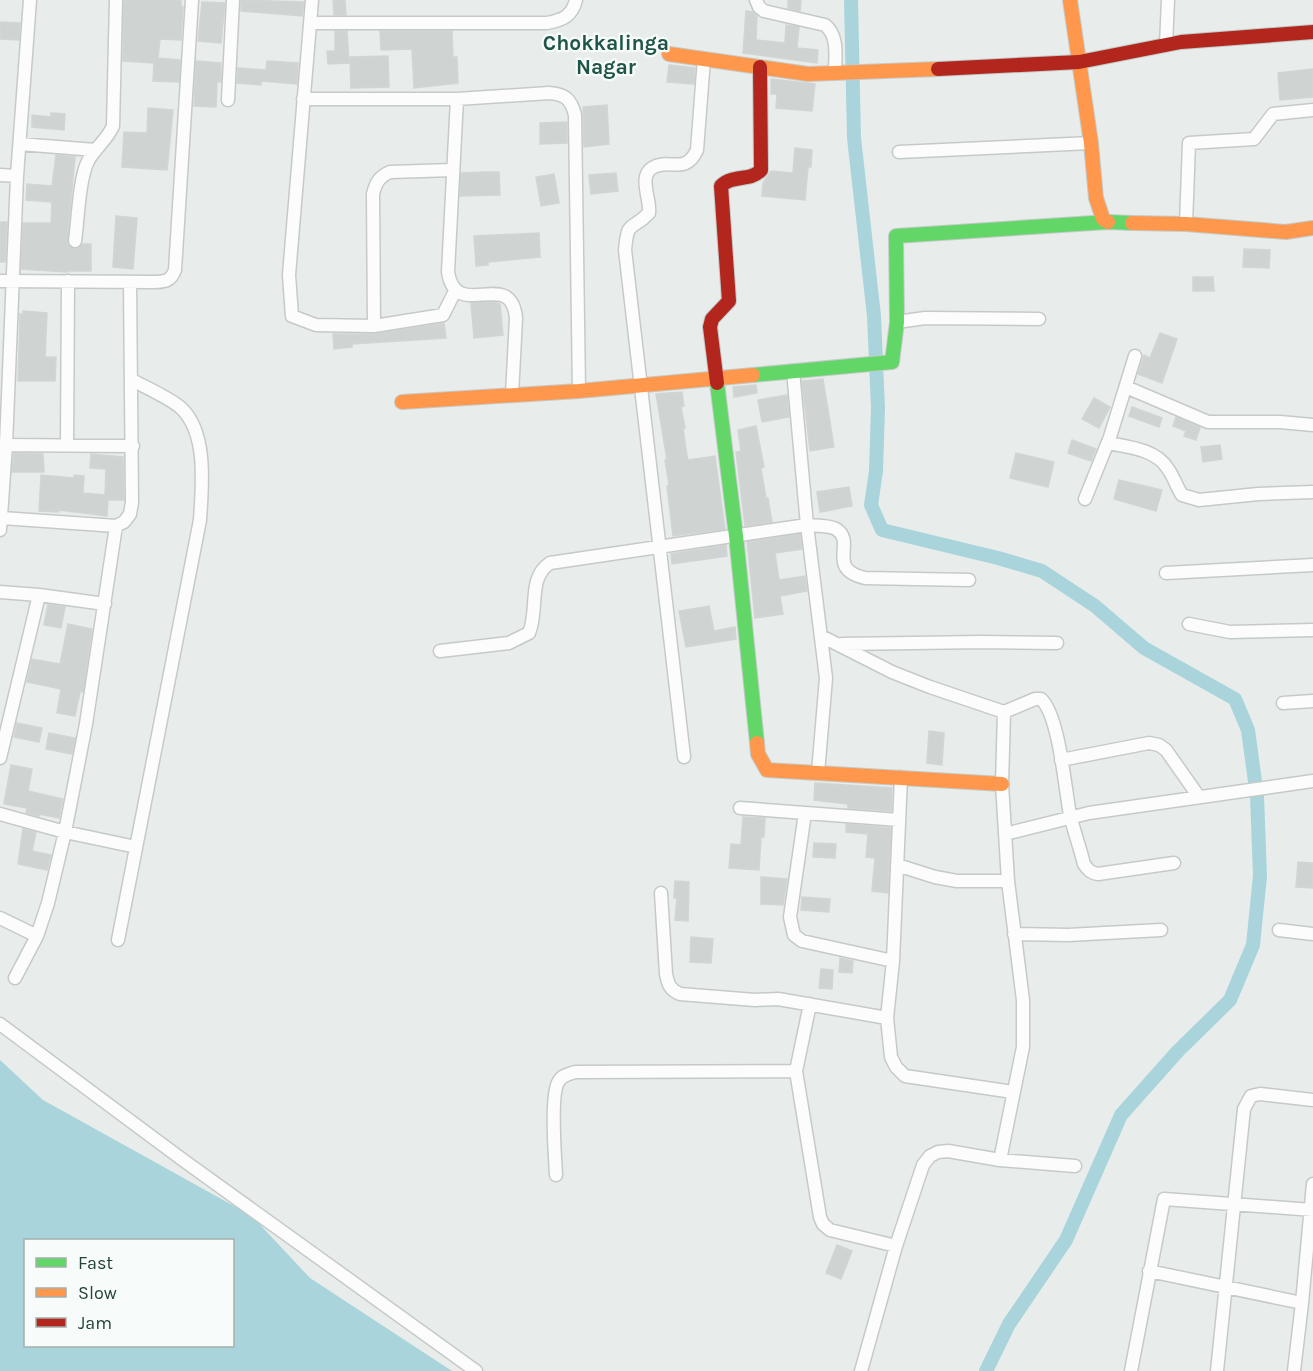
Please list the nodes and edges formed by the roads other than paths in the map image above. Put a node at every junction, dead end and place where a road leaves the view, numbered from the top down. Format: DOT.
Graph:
graph roads {
  1 [pos="30,0"];
  2 [pos="116,0"];
  3 [pos="192,0"];
  4 [pos="234,0"];
  5 [pos="312,0"];
  6 [pos="576,0"];
  7 [pos="756,0"];
  8 [pos="1070,0"];
  9 [pos="1168,0"];
  10 [pos="310,23"];
  11 [pos="1313,32"];
  12 [pos="1166,45"];
  13 [pos="669,54"];
  14 [pos="704,59"];
  15 [pos="1079,62"];
  16 [pos="760,68"];
  17 [pos="847,73"];
  18 [pos="303,99"];
  19 [pos="457,99"];
  20 [pos="228,100"];
  21 [pos="1313,110"];
  22 [pos="1091,142"];
  23 [pos="20,144"];
  24 [pos="95,150"];
  25 [pos="899,152"];
  26 [pos="453,170"];
  27 [pos="0,175"];
  28 [pos="17,176"];
  29 [pos="1108,222"];
  30 [pos="1186,224"];
  31 [pos="1313,228"];
  32 [pos="75,241"];
  33 [pos="14,280"];
  34 [pos="0,281"];
  35 [pos="68,281"];
  36 [pos="130,282"];
  37 [pos="455,291"];
  38 [pos="1039,319"];
  39 [pos="897,322"];
  40 [pos="374,326"];
  41 [pos="1135,356"];
  42 [pos="793,371"];
  43 [pos="716,378"];
  44 [pos="132,380"];
  45 [pos="641,384"];
  46 [pos="1126,387"];
  47 [pos="579,391"];
  48 [pos="512,395"];
  49 [pos="402,402"];
  50 [pos="1313,425"];
  51 [pos="1108,443"];
  52 [pos="3,445"];
  53 [pos="67,445"];
  54 [pos="133,446"];
  55 [pos="1313,492"];
  56 [pos="1085,499"];
  57 [pos="1,524"];
  58 [pos="807,525"];
  59 [pos="116,526"];
  60 [pos="736,536"];
  61 [pos="660,545"];
  62 [pos="1313,565"];
  63 [pos="1166,573"];
  64 [pos="969,580"];
  65 [pos="0,592"];
  66 [pos="39,595"];
  67 [pos="105,604"];
  68 [pos="1189,624"];
  69 [pos="1313,630"];
  70 [pos="821,636"];
  71 [pos="1057,643"];
  72 [pos="839,645"];
  73 [pos="440,651"];
  74 [pos="1313,701"];
  75 [pos="1282,704"];
  76 [pos="1004,712"];
  77 [pos="684,757"];
  78 [pos="0,758"];
  79 [pos="1061,760"];
  80 [pos="818,773"];
  81 [pos="901,777"];
  82 [pos="1313,781"];
  83 [pos="1002,784"];
  84 [pos="1199,797"];
  85 [pos="740,808"];
  86 [pos="805,813"];
  87 [pos="0,814"];
  88 [pos="1071,817"];
  89 [pos="899,820"];
  90 [pos="65,832"];
  91 [pos="1005,834"];
  92 [pos="136,847"];
  93 [pos="1174,862"];
  94 [pos="897,865"];
  95 [pos="1008,880"];
  96 [pos="661,893"];
  97 [pos="0,918"];
  98 [pos="1161,930"];
  99 [pos="1280,930"];
  100 [pos="1014,934"];
  101 [pos="1313,934"];
  102 [pos="37,936"];
  103 [pos="118,940"];
  104 [pos="893,961"];
  105 [pos="15,978"];
  106 [pos="810,1004"];
  107 [pos="887,1018"];
  108 [pos="0,1024"];
  109 [pos="796,1071"];
  110 [pos="1012,1092"];
  111 [pos="1313,1100"];
  112 [pos="1000,1160"];
  113 [pos="1075,1166"];
  114 [pos="556,1175"];
  115 [pos="1313,1184"];
  116 [pos="1235,1204"];
  117 [pos="1312,1210"];
  118 [pos="896,1246"];
  119 [pos="1149,1271"];
  120 [pos="1226,1286"];
  121 [pos="1302,1303"];
  122 [pos="476,1371"];
  123 [pos="861,1371"];
  124 [pos="1131,1371"];
  125 [pos="1216,1371"];
  126 [pos="1294,1371"];
  1 -- 23 [label="street"];
  2 -- 24 [label="street"];
  3 -- 36 [label="street"];
  4 -- 20 [label="street"];
  5 -- 10 [label="street"];
  6 -- 10 [label="street"];
  7 -- 17 [label="street"];
  8 -- 15 [label="street"];
  9 -- 12 [label="street"];
  10 -- 18 [label="street"];
  11 -- 12 [label="street"];
  12 -- 15 [label="street"];
  13 -- 14 [label="street"];
  14 -- 16 [label="street"];
  14 -- 45 [label="street"];
  15 -- 17 [label="street"];
  15 -- 22 [label="street"];
  16 -- 17 [label="street"];
  16 -- 43 [label="street"];
  18 -- 19 [label="street"];
  18 -- 40 [label="street"];
  19 -- 26 [label="street"];
  19 -- 47 [label="street"];
  21 -- 30 [label="street"];
  22 -- 25 [label="street"];
  22 -- 29 [label="street"];
  23 -- 24 [label="street"];
  23 -- 28 [label="street"];
  24 -- 32 [label="street"];
  26 -- 37 [label="street"];
  26 -- 40 [label="street"];
  27 -- 28 [label="street"];
  28 -- 33 [label="street"];
  29 -- 30 [label="street"];
  29 -- 39 [label="street"];
  30 -- 31 [label="street"];
  33 -- 34 [label="street"];
  33 -- 35 [label="street"];
  33 -- 52 [label="street"];
  35 -- 36 [label="street"];
  35 -- 53 [label="street"];
  36 -- 44 [label="street"];
  37 -- 40 [label="street"];
  37 -- 48 [label="street"];
  38 -- 39 [label="street"];
  39 -- 42 [label="street"];
  41 -- 46 [label="street"];
  42 -- 43 [label="street"];
  42 -- 58 [label="street"];
  43 -- 45 [label="street"];
  43 -- 60 [label="street"];
  44 -- 54 [label="street"];
  44 -- 92 [label="street"];
  45 -- 47 [label="street"];
  45 -- 61 [label="street"];
  46 -- 50 [label="street"];
  46 -- 51 [label="street"];
  47 -- 48 [label="street"];
  48 -- 49 [label="street"];
  51 -- 55 [label="street"];
  51 -- 56 [label="street"];
  52 -- 53 [label="street"];
  52 -- 57 [label="street"];
  53 -- 54 [label="street"];
  54 -- 59 [label="street"];
  57 -- 59 [label="street"];
  58 -- 60 [label="street"];
  58 -- 64 [label="street"];
  58 -- 70 [label="street"];
  59 -- 67 [label="street"];
  60 -- 61 [label="street"];
  60 -- 80 [label="street"];
  61 -- 73 [label="street"];
  61 -- 77 [label="street"];
  62 -- 63 [label="street"];
  65 -- 66 [label="street"];
  66 -- 67 [label="street"];
  66 -- 78 [label="street"];
  67 -- 90 [label="street"];
  68 -- 69 [label="street"];
  70 -- 72 [label="street"];
  70 -- 80 [label="street"];
  71 -- 72 [label="street"];
  72 -- 76 [label="street"];
  74 -- 75 [label="street"];
  76 -- 79 [label="street"];
  76 -- 83 [label="street"];
  79 -- 84 [label="street"];
  79 -- 88 [label="street"];
  80 -- 81 [label="street"];
  81 -- 83 [label="street"];
  81 -- 89 [label="street"];
  82 -- 84 [label="street"];
  83 -- 91 [label="street"];
  84 -- 88 [label="street"];
  85 -- 86 [label="street"];
  86 -- 89 [label="street"];
  86 -- 104 [label="street"];
  87 -- 90 [label="street"];
  88 -- 91 [label="street"];
  88 -- 93 [label="street"];
  89 -- 94 [label="street"];
  90 -- 92 [label="street"];
  90 -- 102 [label="street"];
  91 -- 95 [label="street"];
  92 -- 103 [label="street"];
  94 -- 95 [label="street"];
  94 -- 104 [label="street"];
  95 -- 100 [label="street"];
  96 -- 106 [label="street"];
  97 -- 102 [label="street"];
  98 -- 100 [label="street"];
  99 -- 101 [label="street"];
  100 -- 110 [label="street"];
  102 -- 105 [label="street"];
  104 -- 107 [label="street"];
  106 -- 107 [label="street"];
  106 -- 109 [label="street"];
  107 -- 110 [label="street"];
  108 -- 122 [label="street"];
  109 -- 114 [label="street"];
  109 -- 118 [label="street"];
  110 -- 112 [label="street"];
  111 -- 116 [label="street"];
  112 -- 113 [label="street"];
  112 -- 118 [label="street"];
  115 -- 117 [label="street"];
  116 -- 117 [label="street"];
  116 -- 119 [label="street"];
  116 -- 120 [label="street"];
  117 -- 121 [label="street"];
  118 -- 123 [label="street"];
  119 -- 120 [label="street"];
  119 -- 124 [label="street"];
  120 -- 121 [label="street"];
  120 -- 125 [label="street"];
  121 -- 126 [label="street"];
}
